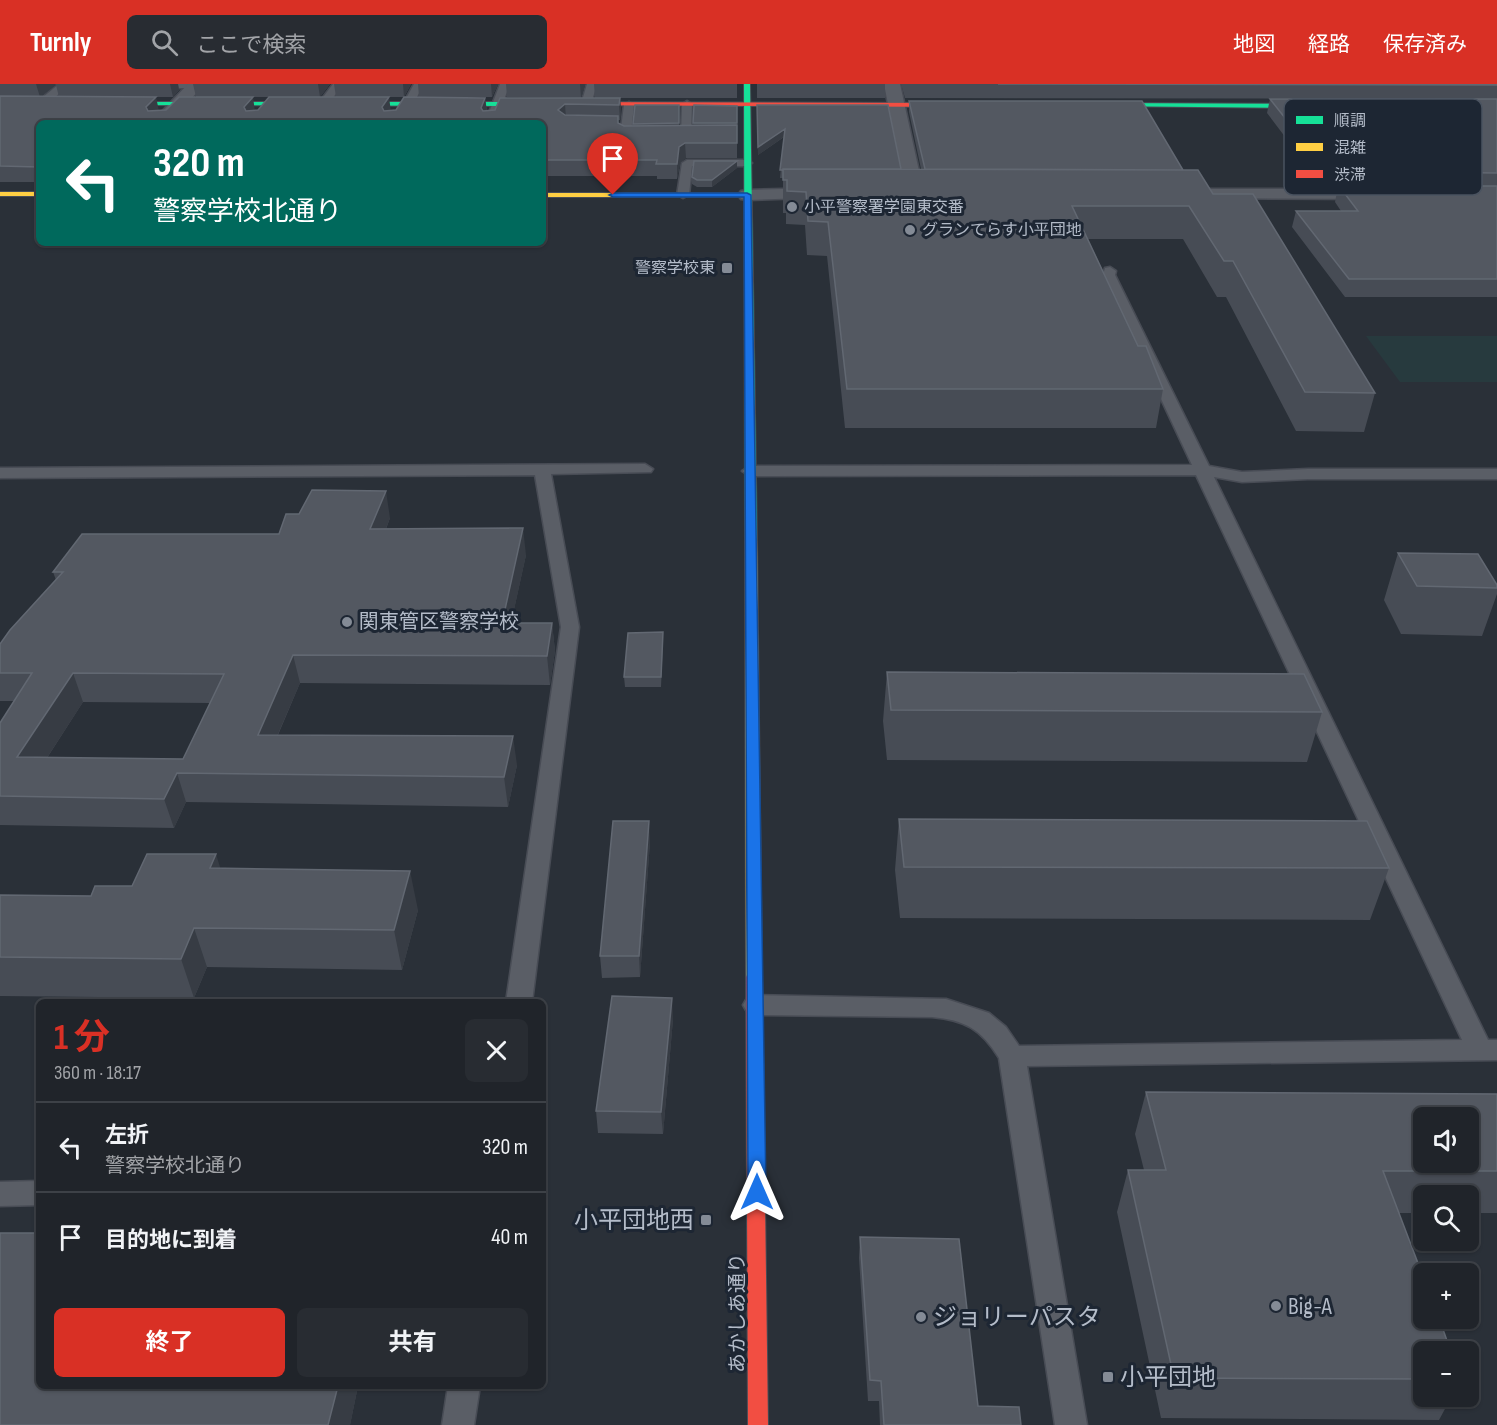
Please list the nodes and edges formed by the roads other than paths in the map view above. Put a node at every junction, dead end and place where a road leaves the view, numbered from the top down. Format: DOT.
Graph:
graph roads {
  1 [pos="196,84"];
  2 [pos="338,84"];
  3 [pos="419,84"];
  4 [pos="505,84"];
  5 [pos="592,84"];
  6 [pos="747,84"];
  7 [pos="892,84"];
  8 [pos="64,85"];
  9 [pos="138,85"];
  10 [pos="230,85"];
  11 [pos="36,104"];
  12 [pos="65,104"];
  13 [pos="98,104"];
  14 [pos="177,104"];
  15 [pos="323,104"];
  16 [pos="497,104"];
  17 [pos="586,104"];
  18 [pos="747,104"];
  19 [pos="629,105"];
  20 [pos="687,105"];
  21 [pos="898,105"];
  22 [pos="974,105"];
  23 [pos="1084,105"];
  24 [pos="1284,106"];
  25 [pos="403,107"];
  26 [pos="162,120"];
  27 [pos="491,120"];
  28 [pos="686,135"];
  29 [pos="656,136"];
  30 [pos="747,163"];
  31 [pos="849,193"];
  32 [pos="0,194"];
  33 [pos="893,194"];
  34 [pos="1193,194"];
  35 [pos="1284,194"];
  36 [pos="36,195"];
  37 [pos="546,195"];
  38 [pos="683,195"];
  39 [pos="747,195"];
  40 [pos="1110,271"];
  41 [pos="645,469"];
  42 [pos="543,470"];
  43 [pos="1203,470"];
  44 [pos="750,471"];
  45 [pos="0,472"];
  46 [pos="1497,474"];
  47 [pos="519,999"];
  48 [pos="756,1005"];
  49 [pos="1488,1051"];
  50 [pos="1012,1056"];
  51 [pos="0,1194"];
  52 [pos="36,1194"];
  53 [pos="464,1389"];
  54 [pos="458,1425"];
  55 [pos="758,1425"];
  56 [pos="1071,1425"];
  1 -- 9 [label="lane"];
  1 -- 10 [label="lane"];
  1 -- 14 [label="street"];
  2 -- 15 [label="lane"];
  3 -- 25 [label="lane"];
  4 -- 16 [label="lane"];
  5 -- 17 [label="lane"];
  6 -- 18 [label="street, あかしあ通り"];
  7 -- 21 [label="street"];
  8 -- 11 [label="lane"];
  11 -- 12 [label="street"];
  13 -- 14 [label="street"];
  14 -- 15 [label="street"];
  14 -- 26 [label="street"];
  15 -- 25 [label="street"];
  16 -- 17 [label="street"];
  16 -- 25 [label="street"];
  16 -- 27 [label="lane"];
  17 -- 19 [label="street"];
  18 -- 20 [label="street"];
  18 -- 21 [label="street"];
  18 -- 30 [label="street, あかしあ通り"];
  19 -- 20 [label="street"];
  19 -- 29 [label="lane"];
  20 -- 28 [label="lane"];
  21 -- 22 [label="street"];
  21 -- 33 [label="street"];
  23 -- 24 [label="street"];
  30 -- 38 [label="lane"];
  30 -- 39 [label="street, あかしあ通り"];
  31 -- 39 [label="street"];
  32 -- 36 [label="street"];
  34 -- 35 [label="street"];
  37 -- 38 [label="street"];
  38 -- 39 [label="street"];
  39 -- 44 [label="street, あかしあ通り"];
  40 -- 43 [label="lane"];
  41 -- 42 [label="lane"];
  42 -- 45 [label="lane"];
  42 -- 47 [label="lane"];
  43 -- 44 [label="lane"];
  43 -- 46 [label="lane"];
  43 -- 49 [label="lane"];
  44 -- 48 [label="street, あかしあ通り"];
  48 -- 50 [label="lane"];
  48 -- 55 [label="street, あかしあ通り"];
  49 -- 50 [label="lane"];
  50 -- 56 [label="lane"];
  51 -- 52 [label="lane"];
  53 -- 54 [label="lane"];
}
